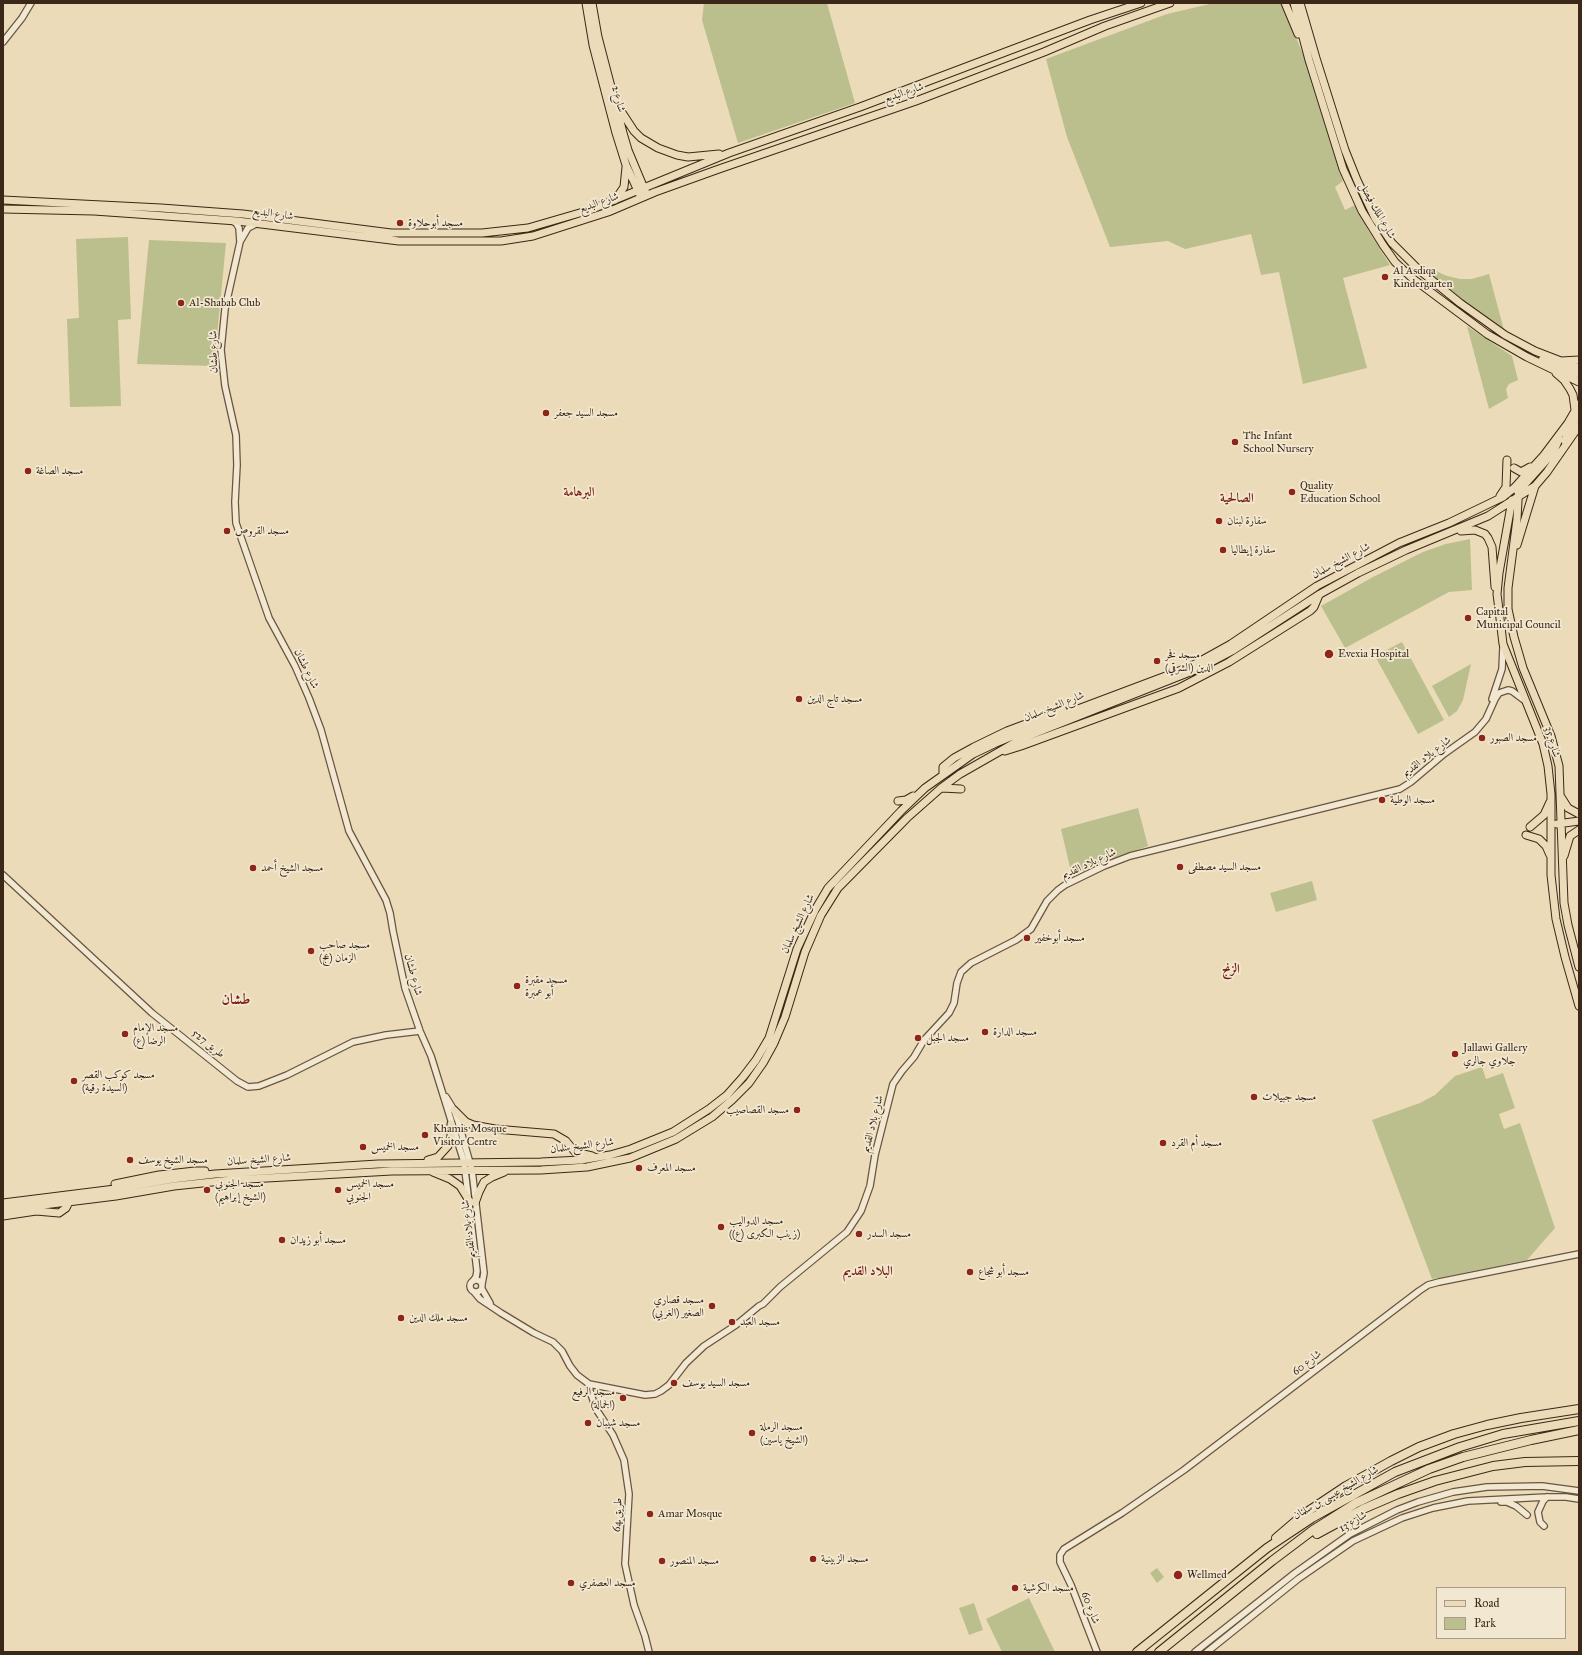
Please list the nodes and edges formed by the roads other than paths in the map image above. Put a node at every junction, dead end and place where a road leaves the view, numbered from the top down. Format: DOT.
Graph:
graph roads {
  1 [pos="31,3"];
  2 [pos="586,3"];
  3 [pos="592,3"];
  4 [pos="1141,3"];
  5 [pos="1170,3"];
  6 [pos="1285,3"];
  7 [pos="1294,3"];
  8 [pos="1300,3"];
  9 [pos="1304,3"];
  10 [pos="3,42"];
  11 [pos="1312,59"];
  12 [pos="613,96"];
  13 [pos="729,153"];
  14 [pos="626,165"];
  15 [pos="643,193"];
  16 [pos="3,200"];
  17 [pos="614,201"];
  18 [pos="3,209"];
  19 [pos="225,220"];
  20 [pos="260,223"];
  21 [pos="240,242"];
  22 [pos="1527,357"];
  23 [pos="1579,360"];
  24 [pos="1559,361"];
  25 [pos="1549,368"];
  26 [pos="1579,368"];
  27 [pos="1579,374"];
  28 [pos="1579,382"];
  29 [pos="1578,410"];
  30 [pos="1579,426"];
  31 [pos="1560,433"];
  32 [pos="1563,447"];
  33 [pos="1544,455"];
  34 [pos="1507,460"];
  35 [pos="1514,468"];
  36 [pos="1535,486"];
  37 [pos="1516,493"];
  38 [pos="1494,501"];
  39 [pos="1447,534"];
  40 [pos="1510,568"];
  41 [pos="1320,594"];
  42 [pos="1497,594"];
  43 [pos="1503,644"];
  44 [pos="1176,679"];
  45 [pos="1179,688"];
  46 [pos="1528,703"];
  47 [pos="1484,722"];
  48 [pos="997,753"];
  49 [pos="924,788"];
  50 [pos="941,788"];
  51 [pos="961,789"];
  52 [pos="1552,794"];
  53 [pos="1560,795"];
  54 [pos="1579,814"];
  55 [pos="896,817"];
  56 [pos="1579,821"];
  57 [pos="1530,827"];
  58 [pos="1561,827"];
  59 [pos="1552,828"];
  60 [pos="1579,829"];
  61 [pos="1526,835"];
  62 [pos="1551,857"];
  63 [pos="1562,863"];
  64 [pos="3,875"];
  65 [pos="1579,968"];
  66 [pos="1579,1006"];
  67 [pos="420,1030"];
  68 [pos="444,1094"];
  69 [pos="454,1110"];
  70 [pos="451,1124"];
  71 [pos="601,1157"];
  72 [pos="467,1162"];
  73 [pos="418,1163"];
  74 [pos="427,1170"];
  75 [pos="469,1170"];
  76 [pos="510,1170"];
  77 [pos="3,1202"];
  78 [pos="68,1202"];
  79 [pos="472,1203"];
  80 [pos="3,1210"];
  81 [pos="3,1216"];
  82 [pos="1579,1254"];
  83 [pos="473,1281"];
  84 [pos="482,1287"];
  85 [pos="474,1292"];
  86 [pos="500,1313"];
  87 [pos="590,1384"];
  88 [pos="1579,1409"];
  89 [pos="1554,1412"];
  90 [pos="1579,1414"];
  91 [pos="1579,1421"];
  92 [pos="1579,1430"];
  93 [pos="1579,1458"];
  94 [pos="1564,1460"];
  95 [pos="1579,1461"];
  96 [pos="1579,1490"];
  97 [pos="1547,1497"];
  98 [pos="1579,1499"];
  99 [pos="1446,1505"];
  100 [pos="1527,1515"];
  101 [pos="1544,1526"];
  102 [pos="1266,1548"];
  103 [pos="1272,1561"];
  104 [pos="649,1652"];
  105 [pos="1097,1652"];
  106 [pos="1137,1652"];
  107 [pos="1159,1652"];
  108 [pos="1195,1652"];
  109 [pos="1207,1652"];
  1 -- 10 [label="street"];
  2 -- 14 [label="main road, شارع 2"];
  3 -- 12 [label="main road, شارع 2"];
  4 -- 13 [label="main road, شارع البديع"];
  5 -- 15 [label="main road, شارع البديع"];
  6 -- 11 [label="main road"];
  7 -- 11 [label="main road, شارع الملك فيصل"];
  8 -- 11 [label="main road, شارع الملك فيصل"];
  9 -- 11 [label="main road"];
  11 -- 22 [label="main road, شارع الملك فيصل"];
  11 -- 24 [label="main road, شارع الملك فيصل"];
  12 -- 13 [label="main road"];
  12 -- 15 [label="main road, شارع 2"];
  13 -- 15 [label="main road, شارع البديع"];
  14 -- 15 [label="main road, شارع 2"];
  14 -- 17 [label="main road"];
  15 -- 17 [label="main road, شارع البديع"];
  15 -- 20 [label="main road, شارع البديع"];
  16 -- 17 [label="main road, شارع البديع"];
  18 -- 19 [label="main road, شارع البديع"];
  19 -- 20 [label="main road, شارع البديع"];
  19 -- 21 [label="street"];
  20 -- 21 [label="street"];
  21 -- 67 [label="street, شارع طشان"];
  22 -- 25 [label="main road, شارع الملك فيصل"];
  22 -- 27 [label="main road"];
  23 -- 24 [label="main road"];
  24 -- 26 [label="main road, شارع الملك فيصل"];
  25 -- 28 [label="main road, شارع الملك فيصل"];
  25 -- 29 [label="main road"];
  29 -- 31 [label="main road, شارع الشيخ سلمان"];
  29 -- 32 [label="main road"];
  30 -- 32 [label="main road, شارع الشيخ سلمان"];
  31 -- 33 [label="main road, شارع الشيخ سلمان"];
  31 -- 37 [label="main road"];
  32 -- 36 [label="main road, شارع الشيخ سلمان"];
  33 -- 35 [label="main road"];
  33 -- 37 [label="main road, شارع الشيخ سلمان"];
  34 -- 38 [label="main road"];
  36 -- 37 [label="main road, شارع الشيخ سلمان"];
  36 -- 40 [label="main road"];
  37 -- 38 [label="main road, شارع الشيخ سلمان"];
  37 -- 39 [label="main road, شارع الشيخ سلمان"];
  37 -- 40 [label="main road, شارع 35"];
  37 -- 42 [label="main road, شارع 35"];
  38 -- 49 [label="main road, شارع الشيخ سلمان"];
  39 -- 41 [label="main road, شارع الشيخ سلمان"];
  39 -- 42 [label="main road"];
  40 -- 53 [label="main road, شارع 35"];
  41 -- 44 [label="main road, شارع الشيخ سلمان"];
  41 -- 45 [label="main road"];
  42 -- 43 [label="main road, شارع 35"];
  43 -- 46 [label="main road, شارع 35"];
  43 -- 47 [label="street, شارع بلاد القديم"];
  44 -- 45 [label="main road"];
  44 -- 48 [label="main road, شارع الشيخ سلمان"];
  45 -- 48 [label="main road"];
  46 -- 47 [label="street, شارع بلاد القديم"];
  46 -- 52 [label="main road, شارع 35"];
  47 -- 87 [label="street, شارع بلاد القديم"];
  48 -- 50 [label="main road, شارع الشيخ سلمان"];
  49 -- 55 [label="main road, شارع الشيخ سلمان"];
  49 -- 55 [label="main road"];
  50 -- 51 [label="main road"];
  50 -- 76 [label="main road, شارع الشيخ سلمان"];
  52 -- 57 [label="main road"];
  52 -- 59 [label="main road, شارع 35"];
  53 -- 54 [label="main road"];
  53 -- 58 [label="main road, شارع 35"];
  55 -- 71 [label="main road, شارع الشيخ سلمان"];
  56 -- 58 [label="main road"];
  58 -- 59 [label="main road"];
  58 -- 60 [label="main road"];
  58 -- 63 [label="main road, شارع 35"];
  59 -- 62 [label="main road, شارع 35"];
  60 -- 63 [label="main road"];
  61 -- 62 [label="main road"];
  62 -- 66 [label="main road, شارع 35"];
  63 -- 65 [label="main road, شارع 35"];
  64 -- 67 [label="street, طريق 527"];
  67 -- 68 [label="street, شارع طشان"];
  68 -- 69 [label="street, شارع طشان"];
  68 -- 70 [label="street, شارع طشان"];
  69 -- 71 [label="main road"];
  69 -- 72 [label="street, شارع طشان"];
  70 -- 72 [label="street, شارع طشان"];
  70 -- 73 [label="main road"];
  71 -- 72 [label="main road, شارع الشيخ سلمان"];
  72 -- 73 [label="main road, شارع الشيخ سلمان"];
  72 -- 75 [label="street, شارع طشان"];
  73 -- 77 [label="main road, شارع الشيخ سلمان"];
  74 -- 75 [label="main road, شارع الشيخ سلمان"];
  74 -- 78 [label="main road, شارع الشيخ سلمان"];
  74 -- 79 [label="main road"];
  75 -- 76 [label="main road, شارع الشيخ سلمان"];
  75 -- 79 [label="street, شارع بلاد القديم"];
  76 -- 79 [label="main road"];
  78 -- 80 [label="main road, شارع الشيخ سلمان"];
  78 -- 81 [label="main road"];
  79 -- 83 [label="street, شارع بلاد القديم"];
  79 -- 84 [label="street, شارع بلاد القديم"];
  82 -- 105 [label="street, شارع 60"];
  83 -- 84 [label="street"];
  83 -- 85 [label="street"];
  84 -- 85 [label="street"];
  84 -- 86 [label="street, شارع بلاد القديم"];
  85 -- 86 [label="street, شارع بلاد القديم"];
  86 -- 87 [label="street, شارع بلاد القديم"];
  87 -- 104 [label="street, طريق 64"];
  88 -- 89 [label="highway"];
  89 -- 90 [label="highway"];
  89 -- 102 [label="highway"];
  91 -- 102 [label="highway, شارع الشيخ عيسى بن سلمان"];
  92 -- 103 [label="highway, شارع الشيخ عيسى بن سلمان"];
  93 -- 94 [label="highway"];
  94 -- 95 [label="highway"];
  94 -- 103 [label="highway"];
  96 -- 108 [label="street, شارع 13"];
  97 -- 98 [label="street, شارع 13"];
  97 -- 99 [label="street, شارع 13"];
  97 -- 101 [label="street"];
  99 -- 100 [label="street"];
  99 -- 109 [label="street, شارع 13"];
  102 -- 106 [label="highway, شارع الشيخ عيسى بن سلمان"];
  103 -- 107 [label="highway, شارع الشيخ عيسى بن سلمان"];
}
